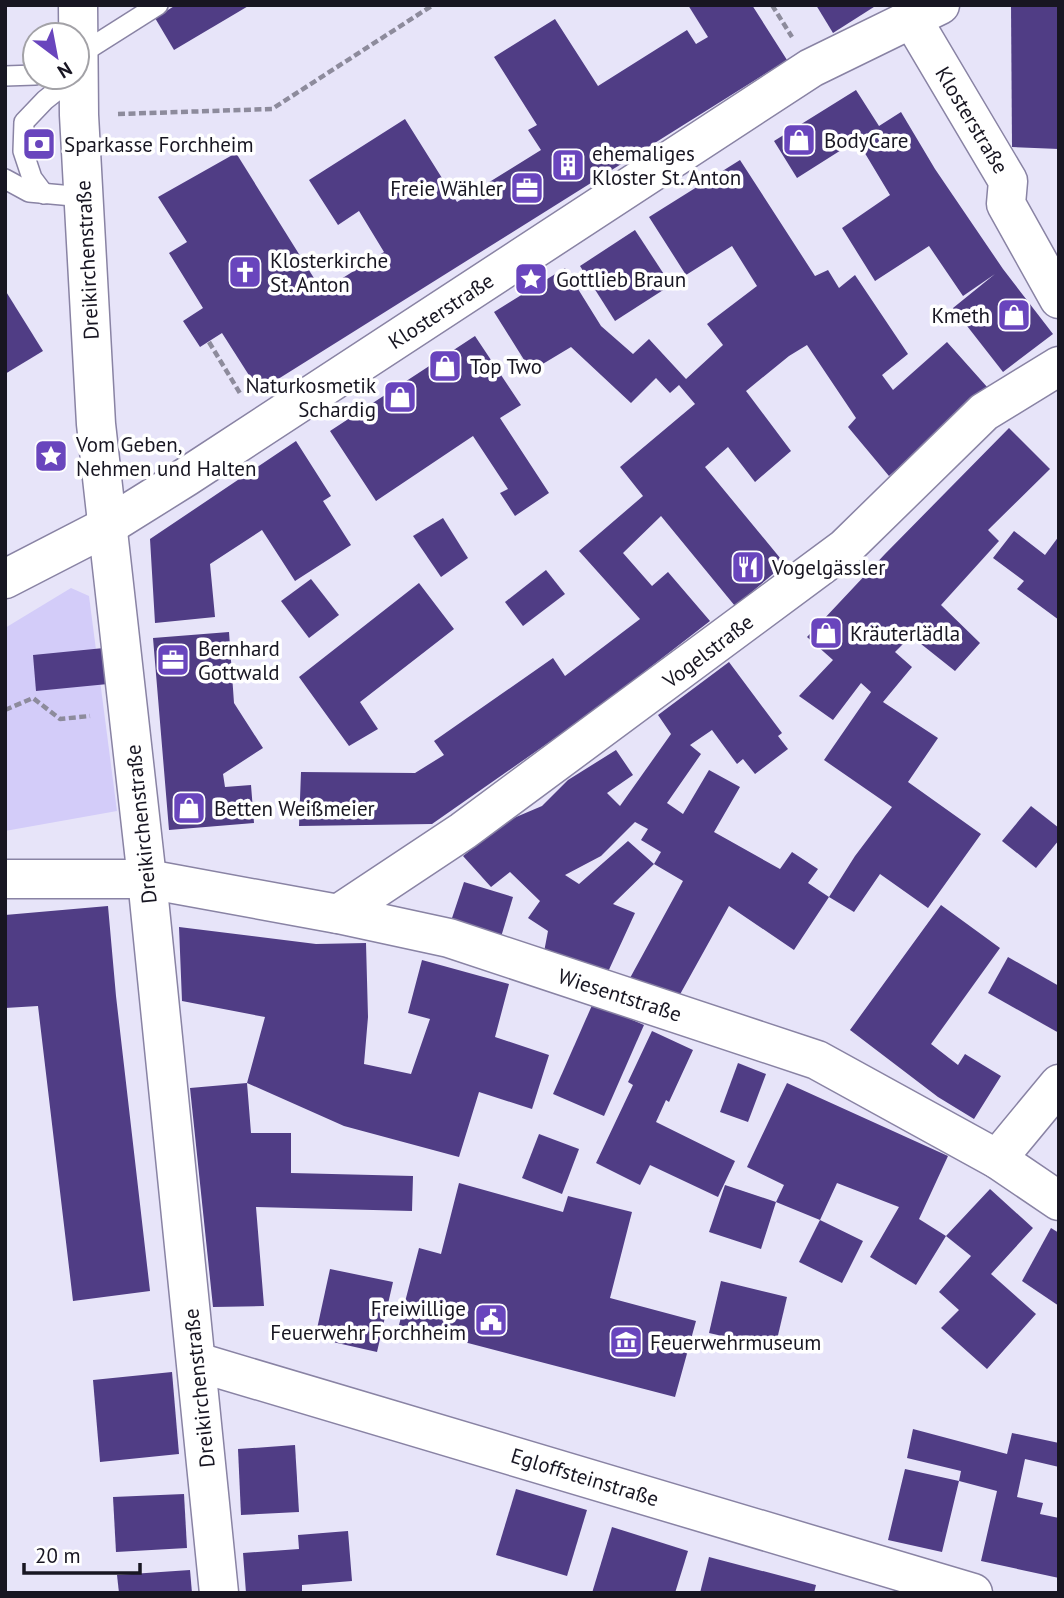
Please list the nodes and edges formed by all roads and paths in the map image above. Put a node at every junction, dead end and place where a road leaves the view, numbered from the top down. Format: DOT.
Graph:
graph roads {
  1 [pos="158,5"];
  2 [pos="433,5"];
  3 [pos="926,12"];
  4 [pos="91,60"];
  5 [pos="55,91"];
  6 [pos="78,91"];
  7 [pos="79,115"];
  8 [pos="5,178"];
  9 [pos="44,194"];
  10 [pos="83,197"];
  11 [pos="1059,299"];
  12 [pos="209,342"];
  13 [pos="1059,366"];
  14 [pos="261,428"];
  15 [pos="106,527"];
  16 [pos="5,579"];
  17 [pos="5,710"];
  18 [pos="129,713"];
  19 [pos="146,879"];
  20 [pos="5,880"];
  21 [pos="338,914"];
  22 [pos="1059,1084"];
  23 [pos="998,1159"];
  24 [pos="1059,1201"];
  25 [pos="197,1362"];
  26 [pos="219,1593"];
  27 [pos="973,1593"];
  1 -- 4 [label="lane"];
  2 -- 7 [label="path"];
  3 -- 11 [label="street, Klosterstraße"];
  3 -- 14 [label="street, Klosterstraße"];
  5 -- 9 [label="lane"];
  6 -- 7 [label="street, Dreikirchenstraße"];
  7 -- 10 [label="street, Dreikirchenstraße"];
  8 -- 9 [label="lane"];
  9 -- 10 [label="lane"];
  10 -- 15 [label="street, Dreikirchenstraße"];
  12 -- 14 [label="path"];
  13 -- 21 [label="street, Vogelstraße"];
  14 -- 15 [label="street, Klosterstraße"];
  15 -- 16 [label="street, Klosterstraße"];
  15 -- 18 [label="street, Dreikirchenstraße"];
  17 -- 18 [label="path"];
  18 -- 19 [label="street, Dreikirchenstraße"];
  19 -- 20 [label="street, Wiesentstraße"];
  19 -- 21 [label="street, Wiesentstraße"];
  19 -- 25 [label="street, Dreikirchenstraße"];
  21 -- 23 [label="street, Wiesentstraße"];
  22 -- 23 [label="street"];
  23 -- 24 [label="street, Wiesentstraße"];
  25 -- 26 [label="street, Dreikirchenstraße"];
  25 -- 27 [label="street, Egloffsteinstraße"];
}
